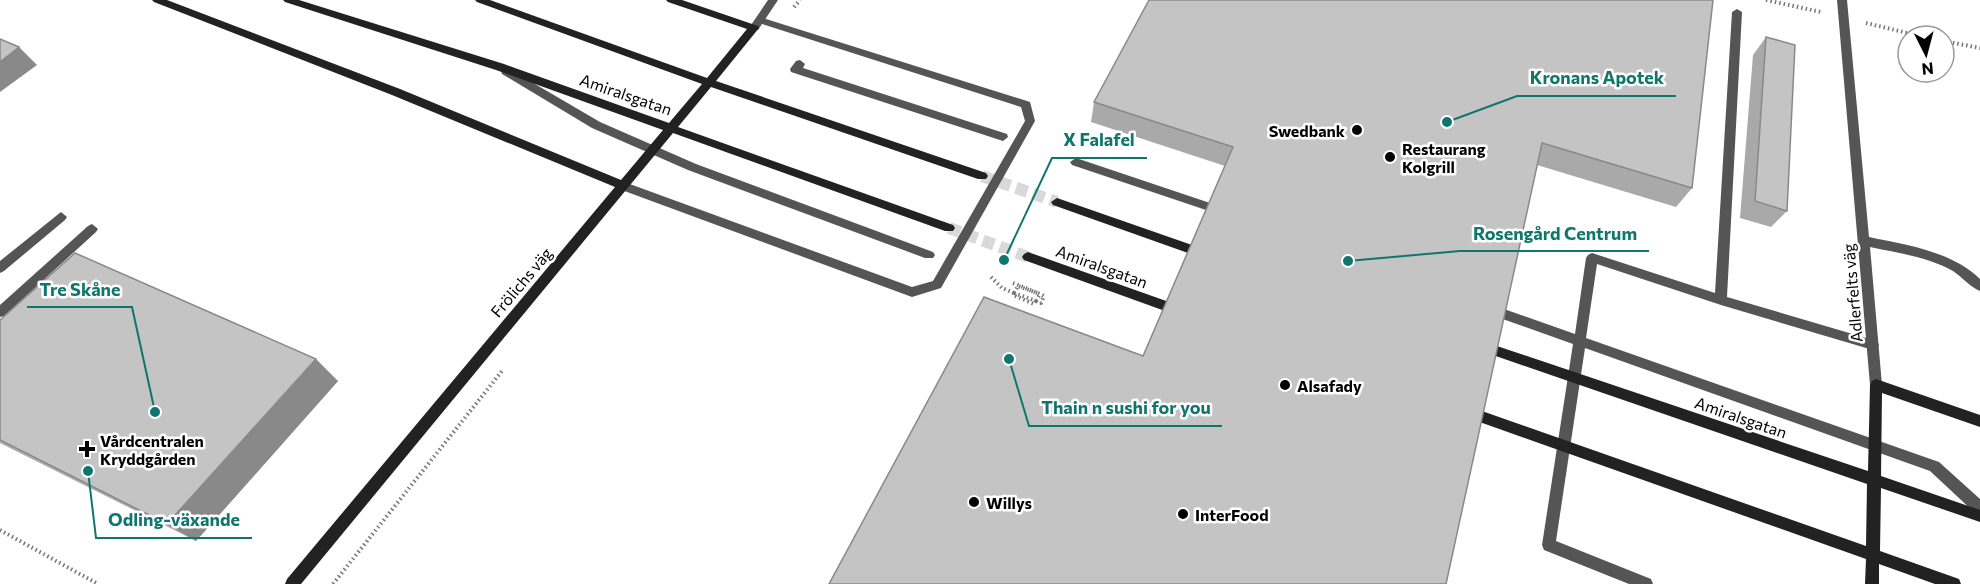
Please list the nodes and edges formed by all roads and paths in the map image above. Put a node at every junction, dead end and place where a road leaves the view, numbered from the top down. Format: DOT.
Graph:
graph roads {
  1 [pos="158,0"];
  2 [pos="288,0"];
  3 [pos="480,0"];
  4 [pos="671,0"];
  5 [pos="773,0"];
  6 [pos="1766,0"];
  7 [pos="1842,0"];
  8 [pos="1785,4"];
  9 [pos="1737,12"];
  10 [pos="757,24"];
  11 [pos="1956,43"];
  12 [pos="1980,48"];
  13 [pos="800,64"];
  14 [pos="500,67"];
  15 [pos="1002,137"];
  16 [pos="1076,162"];
  17 [pos="982,176"];
  18 [pos="623,186"];
  19 [pos="1057,202"];
  20 [pos="1206,206"];
  21 [pos="61,217"];
  22 [pos="949,228"];
  23 [pos="92,229"];
  24 [pos="1864,241"];
  25 [pos="1188,248"];
  26 [pos="929,255"];
  27 [pos="1028,257"];
  28 [pos="0,267"];
  29 [pos="991,277"];
  30 [pos="1013,284"];
  31 [pos="1980,285"];
  32 [pos="1720,300"];
  33 [pos="1165,306"];
  34 [pos="0,312"];
  35 [pos="1501,314"];
  36 [pos="1872,345"];
  37 [pos="1491,349"];
  38 [pos="503,371"];
  39 [pos="1875,385"];
  40 [pos="1479,416"];
  41 [pos="1980,421"];
  42 [pos="1980,508"];
  43 [pos="1980,516"];
  44 [pos="0,530"];
  45 [pos="98,584"];
  46 [pos="292,584"];
  47 [pos="333,584"];
  48 [pos="1646,584"];
  49 [pos="1872,584"];
  50 [pos="1954,584"];
  1 -- 18 [label="main road"];
  2 -- 14 [label="main road, Amiralsgatan"];
  3 -- 17 [label="main road"];
  4 -- 10 [label="main road"];
  5 -- 10 [label="street, Frölichs väg"];
  6 -- 8 [label="path"];
  7 -- 24 [label="street, Adlerfelts väg"];
  9 -- 32 [label="street"];
  10 -- 18 [label="main road, Frölichs väg"];
  10 -- 18 [label="street"];
  11 -- 12 [label="path"];
  13 -- 15 [label="street"];
  14 -- 22 [label="main road, Amiralsgatan"];
  14 -- 26 [label="street"];
  16 -- 20 [label="street"];
  18 -- 46 [label="main road, Frölichs väg"];
  19 -- 25 [label="main road"];
  21 -- 28 [label="street"];
  23 -- 34 [label="street"];
  24 -- 31 [label="street"];
  24 -- 36 [label="street, Adlerfelts väg"];
  27 -- 33 [label="main road, Amiralsgatan"];
  29 -- 30 [label="path"];
  32 -- 36 [label="street"];
  32 -- 48 [label="street"];
  35 -- 42 [label="street"];
  36 -- 39 [label="street, Adlerfelts väg"];
  37 -- 43 [label="main road, Amiralsgatan"];
  38 -- 47 [label="path"];
  39 -- 41 [label="main road"];
  39 -- 49 [label="main road, Adlerfelts väg"];
  40 -- 50 [label="main road"];
  44 -- 45 [label="path"];
}
